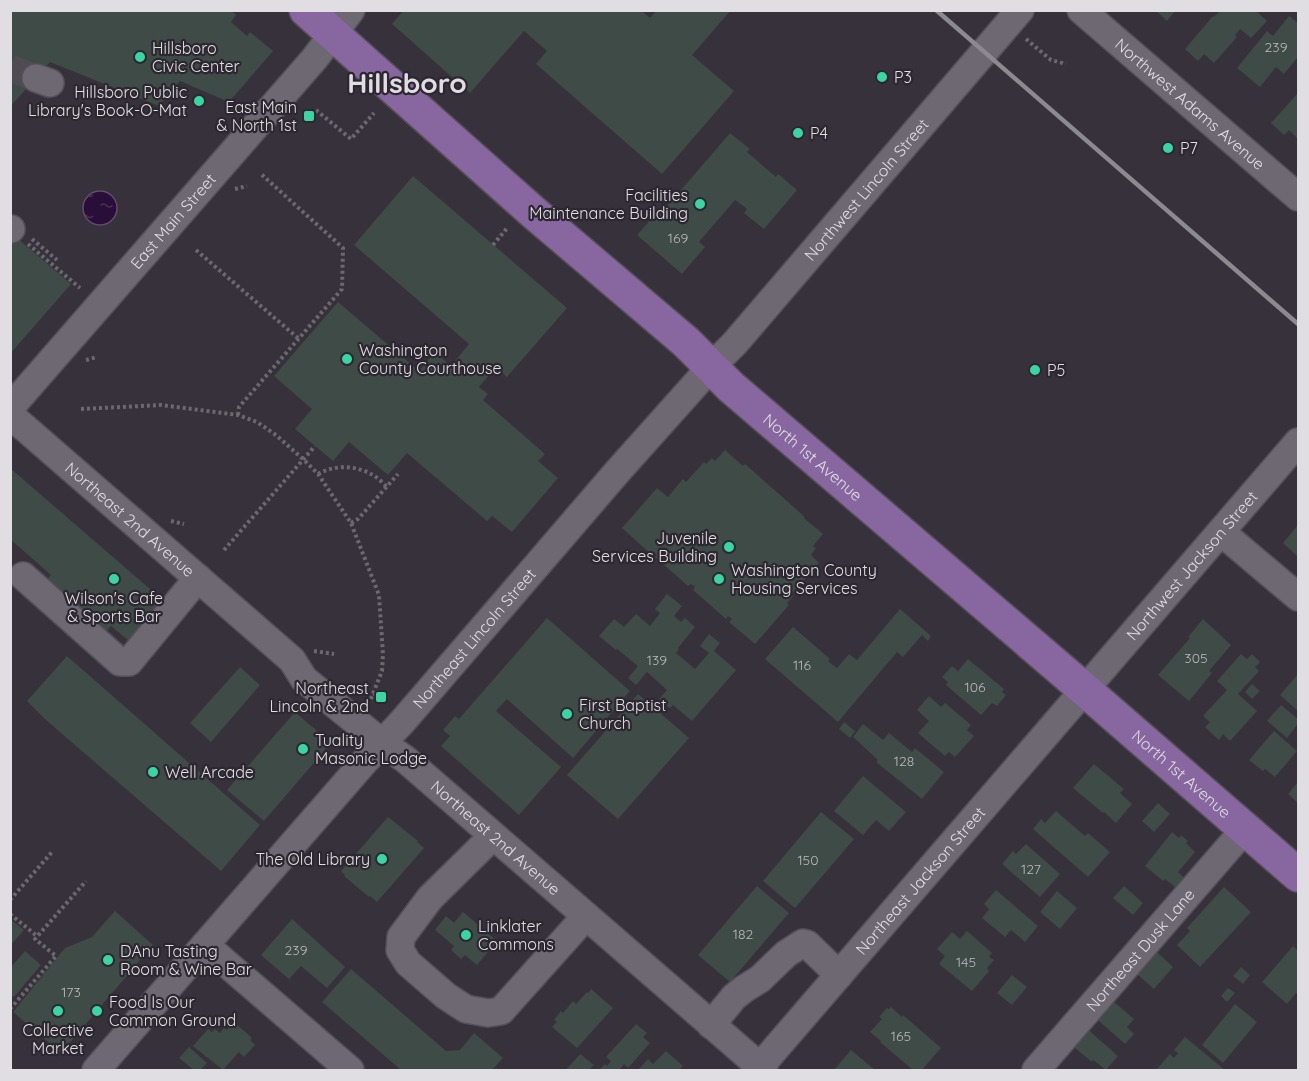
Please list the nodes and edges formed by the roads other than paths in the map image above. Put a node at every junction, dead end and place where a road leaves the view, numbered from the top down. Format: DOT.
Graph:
graph roads {
  1 [pos="306,10"];
  2 [pos="1020,10"];
  3 [pos="1081,10"];
  4 [pos="342,22"];
  5 [pos="1299,197"];
  6 [pos="711,367"];
  7 [pos="10,408"];
  8 [pos="10,415"];
  9 [pos="1299,442"];
  10 [pos="1221,532"];
  11 [pos="24,576"];
  12 [pos="198,578"];
  13 [pos="1299,597"];
  14 [pos="1084,690"];
  15 [pos="382,743"];
  16 [pos="1245,829"];
  17 [pos="493,836"];
  18 [pos="1299,875"];
  19 [pos="586,916"];
  20 [pos="205,945"];
  21 [pos="839,975"];
  22 [pos="711,1025"];
  23 [pos="760,1069"];
  24 [pos="96,1071"];
  25 [pos="350,1071"];
  26 [pos="1036,1071"];
  1 -- 4 [label="main road, North 1st Avenue"];
  2 -- 6 [label="street, Northwest Lincoln Street"];
  3 -- 5 [label="street, Northwest Adams Avenue"];
  4 -- 6 [label="main road, North 1st Avenue"];
  4 -- 7 [label="street, East Main Street"];
  6 -- 14 [label="main road, North 1st Avenue"];
  6 -- 15 [label="street, Northeast Lincoln Street"];
  8 -- 12 [label="street, Northeast 2nd Avenue"];
  9 -- 10 [label="street, Northwest Jackson Street"];
  10 -- 13 [label="street"];
  10 -- 14 [label="street, Northwest Jackson Street"];
  11 -- 12 [label="street"];
  12 -- 15 [label="street, Northeast 2nd Avenue"];
  14 -- 16 [label="main road, North 1st Avenue"];
  14 -- 21 [label="street, Northeast Jackson Street"];
  15 -- 17 [label="street, Northeast 2nd Avenue"];
  15 -- 20 [label="street, Northeast Lincoln Street"];
  16 -- 18 [label="main road, North 1st Avenue"];
  16 -- 26 [label="street, Northeast Dusk Lane"];
  17 -- 19 [label="street, Northeast 2nd Avenue"];
  17 -- 19 [label="street"];
  19 -- 22 [label="street, Northeast 2nd Avenue"];
  20 -- 24 [label="street, Northeast Lincoln Street"];
  20 -- 25 [label="street"];
  21 -- 22 [label="street"];
  21 -- 23 [label="street, Northeast Jackson Street"];
  22 -- 23 [label="street, Northeast 2nd Avenue"];
}
